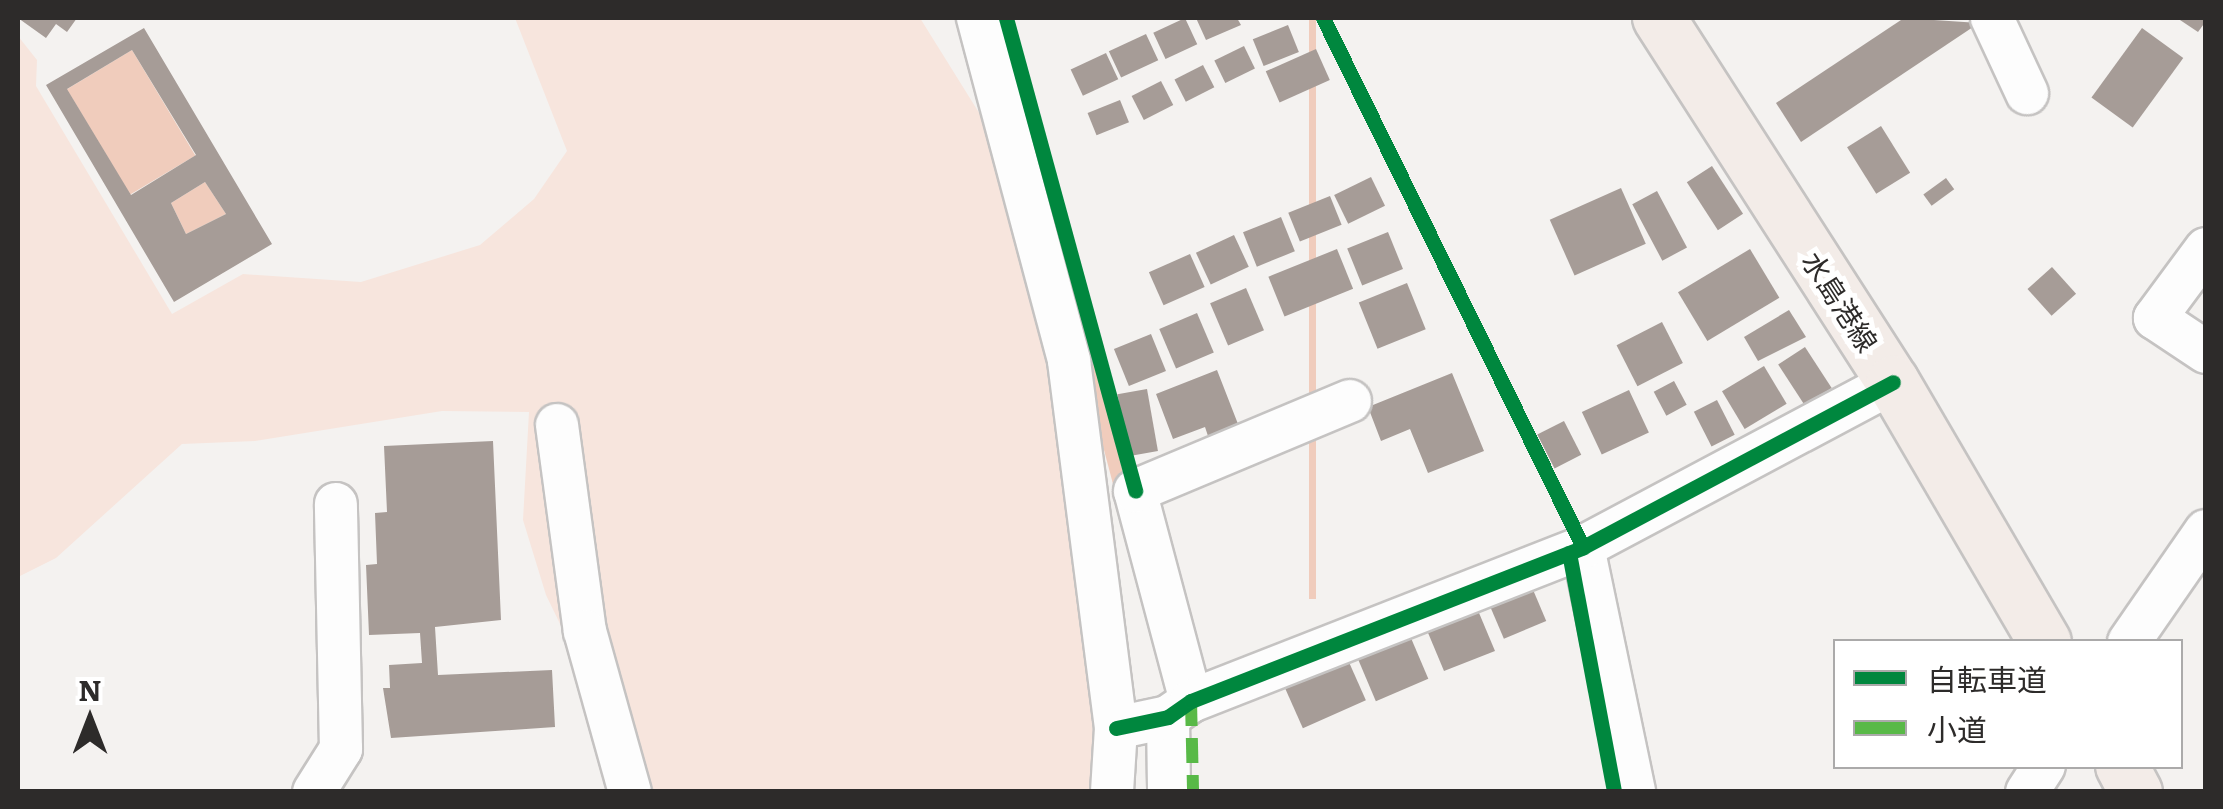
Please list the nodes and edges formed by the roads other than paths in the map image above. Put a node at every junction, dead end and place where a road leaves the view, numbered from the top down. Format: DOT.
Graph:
graph roads {
  1 [pos="978,18"];
  2 [pos="1659,18"];
  3 [pos="1992,18"];
  4 [pos="2027,93"];
  5 [pos="2206,249"];
  6 [pos="2206,352"];
  7 [pos="1893,382"];
  8 [pos="1350,401"];
  9 [pos="556,425"];
  10 [pos="336,504"];
  11 [pos="2206,530"];
  12 [pos="1578,549"];
  13 [pos="2043,639"];
  14 [pos="2131,639"];
  15 [pos="1179,709"];
  16 [pos="1116,728"];
  17 [pos="2042,769"];
  18 [pos="2124,769"];
  19 [pos="314,792"];
  20 [pos="630,792"];
  21 [pos="1112,792"];
  22 [pos="1169,792"];
  23 [pos="1634,792"];
  24 [pos="2027,792"];
  25 [pos="2136,792"];
  1 -- 16 [label="street"];
  2 -- 7 [label="main road, 水島港線"];
  3 -- 4 [label="street"];
  5 -- 6 [label="street"];
  7 -- 12 [label="street"];
  7 -- 13 [label="main road, 水島港線"];
  8 -- 15 [label="street"];
  9 -- 20 [label="street"];
  10 -- 19 [label="street"];
  11 -- 14 [label="street"];
  12 -- 15 [label="street"];
  12 -- 23 [label="street"];
  15 -- 16 [label="street"];
  15 -- 22 [label="street"];
  16 -- 21 [label="street"];
  17 -- 24 [label="street"];
  18 -- 25 [label="main road"];
}
